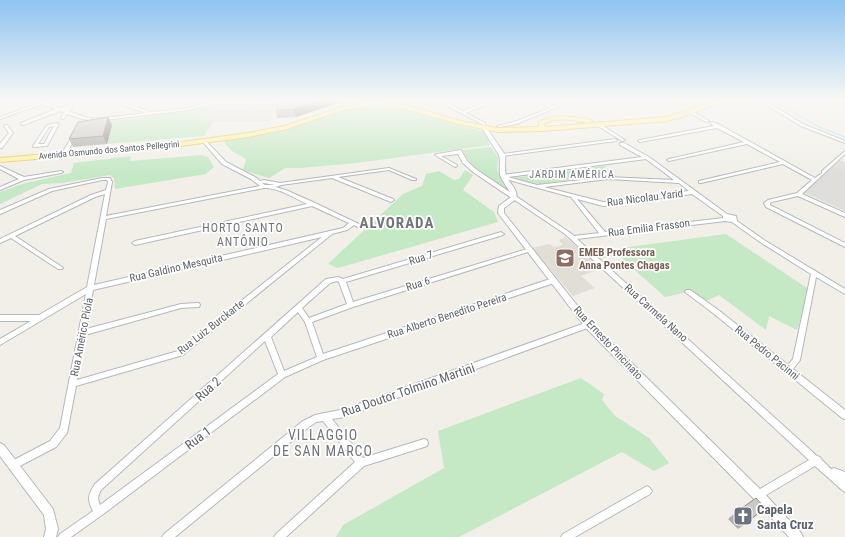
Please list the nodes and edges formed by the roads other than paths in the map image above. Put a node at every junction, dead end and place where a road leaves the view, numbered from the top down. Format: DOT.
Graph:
graph roads {
  1 [pos="52,125"];
  2 [pos="57,125"];
  3 [pos="286,125"];
  4 [pos="294,125"];
  5 [pos="480,125"];
  6 [pos="497,125"];
  7 [pos="499,125"];
  8 [pos="578,125"];
  9 [pos="599,125"];
  10 [pos="802,125"];
  11 [pos="6,126"];
  12 [pos="484,126"];
  13 [pos="513,126"];
  14 [pos="719,126"];
  15 [pos="77,130"];
  16 [pos="613,135"];
  17 [pos="207,140"];
  18 [pos="640,141"];
  19 [pos="620,142"];
  20 [pos="845,142"];
  21 [pos="747,143"];
  22 [pos="44,145"];
  23 [pos="0,147"];
  24 [pos="118,147"];
  25 [pos="66,150"];
  26 [pos="104,151"];
  27 [pos="845,152"];
  28 [pos="502,155"];
  29 [pos="647,158"];
  30 [pos="0,159"];
  31 [pos="838,159"];
  32 [pos="669,160"];
  33 [pos="845,161"];
  34 [pos="782,163"];
  35 [pos="455,166"];
  36 [pos="0,167"];
  37 [pos="61,172"];
  38 [pos="331,176"];
  39 [pos="504,176"];
  40 [pos="23,179"];
  41 [pos="414,179"];
  42 [pos="814,180"];
  43 [pos="679,182"];
  44 [pos="701,182"];
  45 [pos="263,184"];
  46 [pos="280,184"];
  47 [pos="534,186"];
  48 [pos="0,189"];
  49 [pos="108,191"];
  50 [pos="286,192"];
  51 [pos="693,192"];
  52 [pos="799,194"];
  53 [pos="573,197"];
  54 [pos="514,198"];
  55 [pos="391,200"];
  56 [pos="593,202"];
  57 [pos="313,204"];
  58 [pos="583,209"];
  59 [pos="0,212"];
  60 [pos="845,214"];
  61 [pos="104,218"];
  62 [pos="726,218"];
  63 [pos="353,223"];
  64 [pos="362,227"];
  65 [pos="330,233"];
  66 [pos="501,234"];
  67 [pos="603,234"];
  68 [pos="12,236"];
  69 [pos="573,238"];
  70 [pos="0,241"];
  71 [pos="135,243"];
  72 [pos="845,245"];
  73 [pos="529,250"];
  74 [pos="60,268"];
  75 [pos="814,274"];
  76 [pos="342,281"];
  77 [pos="552,281"];
  78 [pos="91,288"];
  79 [pos="688,292"];
  80 [pos="845,292"];
  81 [pos="197,305"];
  82 [pos="351,305"];
  83 [pos="299,308"];
  84 [pos="0,318"];
  85 [pos="41,318"];
  86 [pos="308,321"];
  87 [pos="588,325"];
  88 [pos="82,333"];
  89 [pos="267,336"];
  90 [pos="0,342"];
  91 [pos="341,351"];
  92 [pos="321,358"];
  93 [pos="788,371"];
  94 [pos="282,375"];
  95 [pos="73,384"];
  96 [pos="845,415"];
  97 [pos="325,417"];
  98 [pos="424,443"];
  99 [pos="0,448"];
  100 [pos="817,460"];
  101 [pos="361,462"];
  102 [pos="13,465"];
  103 [pos="827,469"];
  104 [pos="845,478"];
  105 [pos="845,486"];
  106 [pos="647,491"];
  107 [pos="758,495"];
  108 [pos="99,512"];
  109 [pos="50,537"];
  110 [pos="63,537"];
  111 [pos="167,537"];
  112 [pos="279,537"];
  113 [pos="568,537"];
  114 [pos="797,537"];
  1 -- 22 [label="street"];
  2 -- 22 [label="street"];
  3 -- 17 [label="main road, Avenida Osmundo dos Santos Pellegrini"];
  4 -- 17 [label="main road, Avenida Osmundo dos Santos Pellegrini"];
  5 -- 12 [label="main road, Avenida Osmundo dos Santos Pellegrini"];
  6 -- 12 [label="main road, Avenida Osmundo dos Santos Pellegrini"];
  7 -- 13 [label="main road, Avenida Osmundo dos Santos Pellegrini"];
  8 -- 13 [label="main road, Avenida Osmundo dos Santos Pellegrini"];
  9 -- 16 [label="street"];
  10 -- 20 [label="street"];
  11 -- 23 [label="street"];
  12 -- 13 [label="main road, Avenida Osmundo dos Santos Pellegrini"];
  12 -- 28 [label="street"];
  14 -- 18 [label="street"];
  14 -- 21 [label="street"];
  15 -- 25 [label="street"];
  16 -- 19 [label="street"];
  16 -- 19 [label="street"];
  17 -- 24 [label="main road, Avenida Osmundo dos Santos Pellegrini"];
  17 -- 26 [label="main road, Avenida Osmundo dos Santos Pellegrini"];
  17 -- 45 [label="street"];
  19 -- 28 [label="street"];
  19 -- 29 [label="street"];
  21 -- 32 [label="street"];
  21 -- 34 [label="street"];
  24 -- 25 [label="main road, Avenida Osmundo dos Santos Pellegrini"];
  24 -- 26 [label="main road"];
  25 -- 30 [label="main road, Avenida Osmundo dos Santos Pellegrini"];
  26 -- 30 [label="main road, Avenida Osmundo dos Santos Pellegrini"];
  27 -- 31 [label="street"];
  28 -- 39 [label="street"];
  29 -- 39 [label="street"];
  29 -- 43 [label="street"];
  31 -- 33 [label="street"];
  31 -- 42 [label="street"];
  34 -- 42 [label="street"];
  34 -- 44 [label="street"];
  35 -- 54 [label="street, Rua Carmela Nano"];
  36 -- 40 [label="street"];
  37 -- 40 [label="street"];
  38 -- 41 [label="street"];
  38 -- 46 [label="street"];
  38 -- 55 [label="street"];
  39 -- 47 [label="street, Rua Nicolau Yarid"];
  39 -- 54 [label="street"];
  40 -- 48 [label="street"];
  42 -- 52 [label="street"];
  43 -- 47 [label="street"];
  43 -- 51 [label="street"];
  45 -- 46 [label="street"];
  45 -- 46 [label="street"];
  45 -- 50 [label="street"];
  45 -- 61 [label="street"];
  46 -- 50 [label="street"];
  47 -- 53 [label="street, Rua Nicolau Yarid"];
  49 -- 59 [label="street, Rua Américo Piola"];
  49 -- 61 [label="street, Rua Américo Piola"];
  49 -- 68 [label="street"];
  50 -- 57 [label="street"];
  51 -- 56 [label="street, Rua Nicolau Yarid"];
  51 -- 62 [label="street"];
  52 -- 60 [label="street"];
  52 -- 72 [label="street"];
  53 -- 56 [label="street, Rua Nicolau Yarid"];
  53 -- 58 [label="street"];
  54 -- 69 [label="street, Rua Carmela Nano"];
  54 -- 73 [label="street, Rua Ernesto Pincinato"];
  56 -- 58 [label="street"];
  57 -- 63 [label="street"];
  57 -- 71 [label="street"];
  58 -- 67 [label="street"];
  61 -- 78 [label="street, Rua Américo Piola"];
  62 -- 67 [label="street, Rua Emilia Frasson"];
  62 -- 75 [label="street"];
  63 -- 64 [label="street"];
  63 -- 65 [label="street, Rua Galdino Mesquita"];
  65 -- 78 [label="street, Rua Galdino Mesquita"];
  65 -- 95 [label="street, Rua Luiz Burckarte"];
  66 -- 76 [label="street, Rua 7"];
  67 -- 69 [label="street, Rua Emilia Frasson"];
  68 -- 70 [label="street"];
  68 -- 74 [label="street"];
  69 -- 100 [label="street, Rua Carmela Nano"];
  73 -- 77 [label="street, Rua Ernesto Pincinato"];
  73 -- 82 [label="street, Rua 6"];
  75 -- 80 [label="street"];
  75 -- 93 [label="street"];
  76 -- 82 [label="street"];
  76 -- 83 [label="street, Rua 2"];
  77 -- 87 [label="street, Rua Ernesto Pincinato"];
  77 -- 91 [label="street, Rua Alberto Benedito Pereira"];
  78 -- 85 [label="street, Rua Galdino Mesquita"];
  78 -- 88 [label="street, Rua Américo Piola"];
  79 -- 93 [label="street, Rua Pedro Pacinni"];
  81 -- 88 [label="street"];
  82 -- 86 [label="street, Rua 6"];
  83 -- 86 [label="street"];
  83 -- 89 [label="street, Rua 2"];
  84 -- 85 [label="street"];
  85 -- 90 [label="street, Rua Galdino Mesquita"];
  86 -- 92 [label="street"];
  87 -- 97 [label="street, Rua Doutor Tolmino Martini"];
  87 -- 107 [label="street, Rua Ernesto Pincinato"];
  88 -- 95 [label="street, Rua Américo Piola"];
  89 -- 94 [label="street"];
  89 -- 108 [label="street, Rua 2"];
  91 -- 92 [label="street, Rua 1"];
  92 -- 94 [label="street, Rua 1"];
  93 -- 96 [label="street, Rua Pedro Pacinni"];
  94 -- 108 [label="street, Rua 1"];
  95 -- 102 [label="street, Rua Américo Piola"];
  97 -- 101 [label="street"];
  97 -- 111 [label="street, Rua Doutor Tolmino Martini"];
  98 -- 101 [label="street"];
  99 -- 102 [label="street"];
  100 -- 103 [label="street, Rua Carmela Nano"];
  100 -- 107 [label="street"];
  101 -- 112 [label="street"];
  102 -- 109 [label="street"];
  103 -- 104 [label="street, Rua Carmela Nano"];
  103 -- 105 [label="street, Rua Carmela Nano"];
  104 -- 105 [label="street"];
  106 -- 113 [label="street"];
  107 -- 114 [label="street, Rua Ernesto Pincinato"];
  108 -- 110 [label="street, Rua 1"];
}
